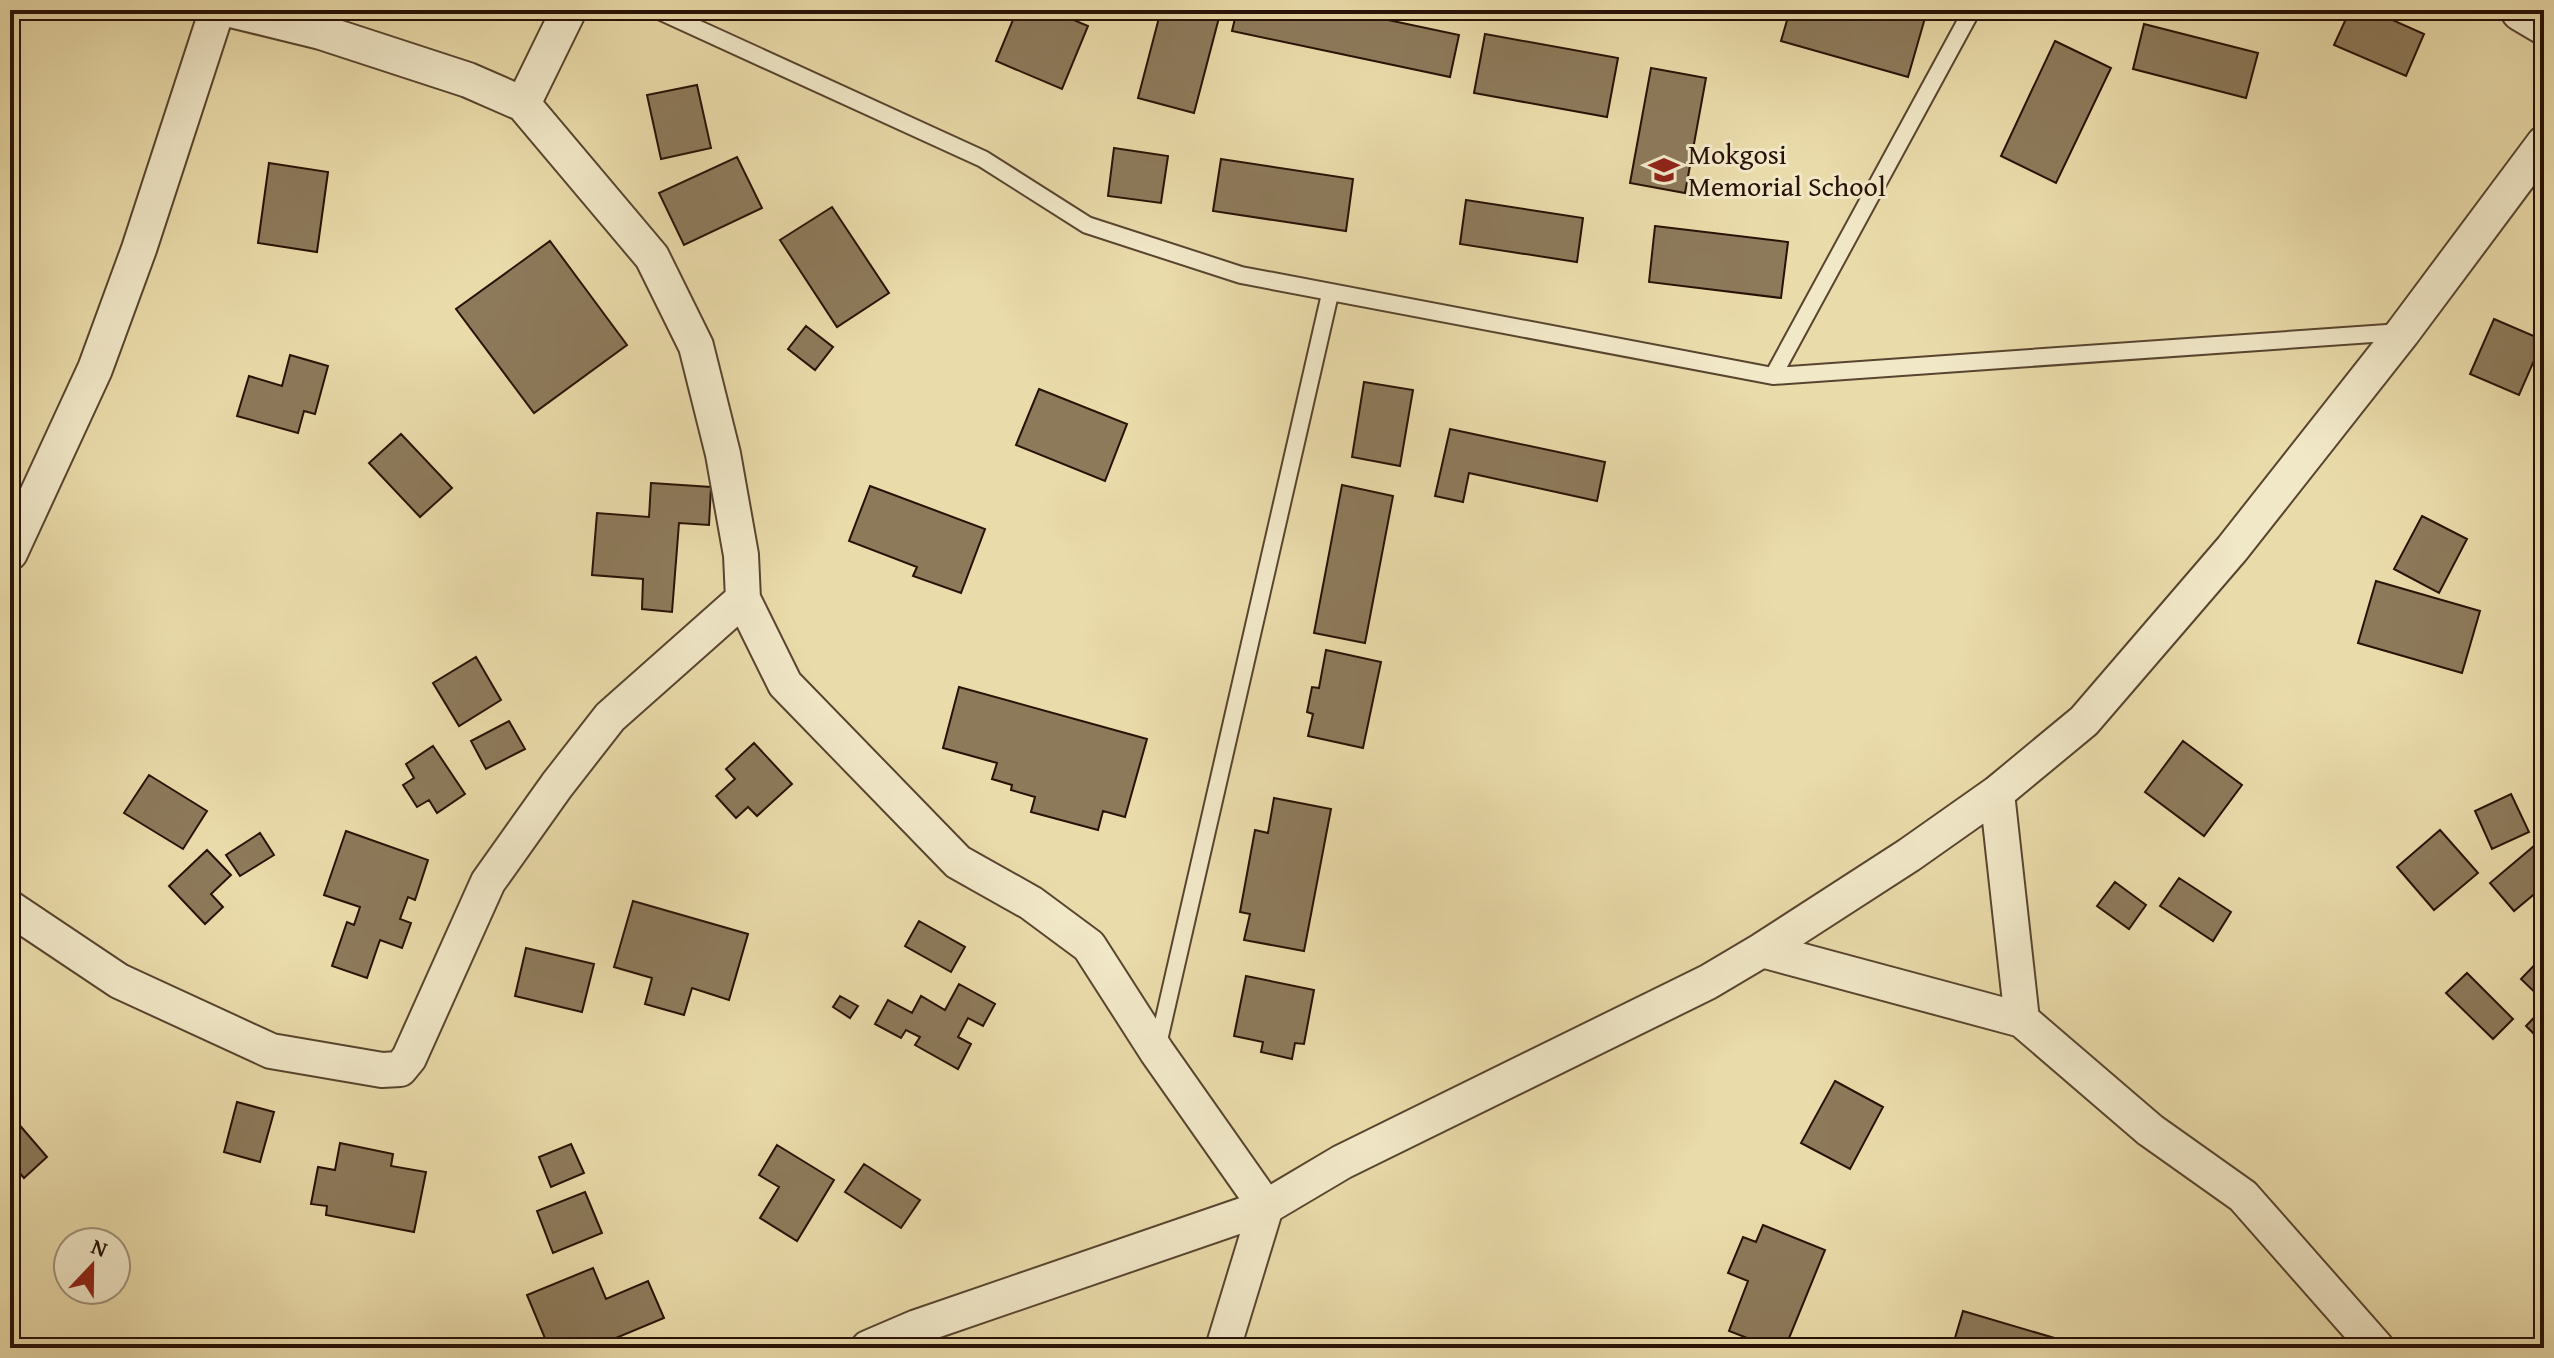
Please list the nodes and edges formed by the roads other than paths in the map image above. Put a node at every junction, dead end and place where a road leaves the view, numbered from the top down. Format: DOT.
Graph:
graph roads {
  1 [pos="217,10"];
  2 [pos="231,10"];
  3 [pos="569,10"];
  4 [pos="657,10"];
  5 [pos="1972,10"];
  6 [pos="2522,10"];
  7 [pos="2544,23"];
  8 [pos="523,104"];
  9 [pos="2544,143"];
  10 [pos="1330,294"];
  11 [pos="2403,332"];
  12 [pos="1773,376"];
  13 [pos="10,553"];
  14 [pos="743,599"];
  15 [pos="1997,793"];
  16 [pos="10,908"];
  17 [pos="1762,950"];
  18 [pos="2022,1020"];
  19 [pos="1157,1052"];
  20 [pos="1266,1207"];
  21 [pos="914,1337"];
  22 [pos="868,1348"];
  23 [pos="1223,1348"];
  24 [pos="2377,1348"];
  1 -- 13 [label="street"];
  2 -- 8 [label="street"];
  3 -- 8 [label="street"];
  4 -- 10 [label="lane"];
  5 -- 12 [label="lane"];
  6 -- 7 [label="street"];
  8 -- 14 [label="street"];
  9 -- 11 [label="street"];
  10 -- 12 [label="lane"];
  10 -- 19 [label="lane"];
  11 -- 12 [label="lane"];
  11 -- 15 [label="street"];
  14 -- 16 [label="street"];
  14 -- 19 [label="street"];
  15 -- 17 [label="street"];
  15 -- 18 [label="street"];
  17 -- 18 [label="street"];
  17 -- 20 [label="street"];
  18 -- 24 [label="street"];
  19 -- 20 [label="street"];
  20 -- 21 [label="street"];
  20 -- 23 [label="street"];
  21 -- 22 [label="street"];
}
